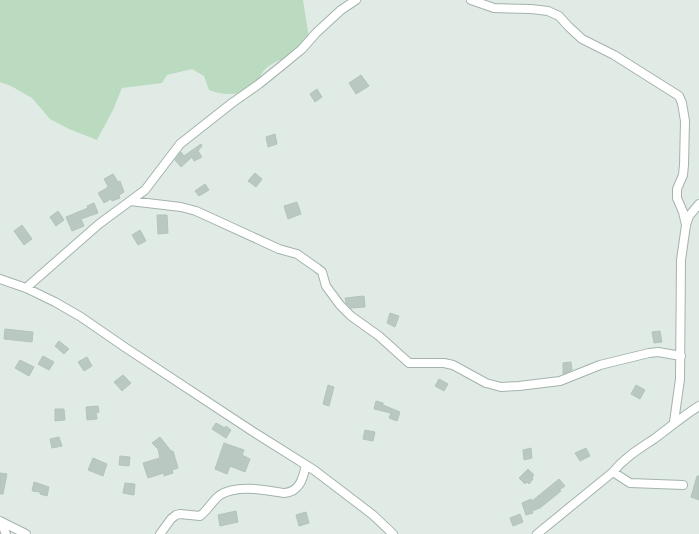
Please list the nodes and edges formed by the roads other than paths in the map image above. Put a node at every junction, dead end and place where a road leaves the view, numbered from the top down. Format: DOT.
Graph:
graph roads {
  1 [pos="356,0"];
  2 [pos="471,0"];
  3 [pos="130,201"];
  4 [pos="699,204"];
  5 [pos="686,224"];
  6 [pos="0,279"];
  7 [pos="26,288"];
  8 [pos="681,356"];
  9 [pos="699,406"];
  10 [pos="674,422"];
  11 [pos="306,465"];
  12 [pos="613,472"];
  13 [pos="683,485"];
  14 [pos="0,521"];
  15 [pos="6,534"];
  16 [pos="26,534"];
  17 [pos="160,534"];
  18 [pos="393,534"];
  19 [pos="537,534"];
  1 -- 3 [label="street"];
  2 -- 5 [label="street"];
  3 -- 7 [label="street"];
  3 -- 8 [label="street"];
  4 -- 5 [label="street"];
  5 -- 8 [label="street"];
  6 -- 7 [label="street"];
  7 -- 11 [label="street"];
  8 -- 10 [label="street"];
  9 -- 10 [label="street"];
  10 -- 12 [label="street"];
  11 -- 17 [label="street"];
  11 -- 18 [label="street"];
  12 -- 13 [label="street"];
  12 -- 19 [label="street"];
  14 -- 15 [label="street"];
  14 -- 16 [label="street"];
}
